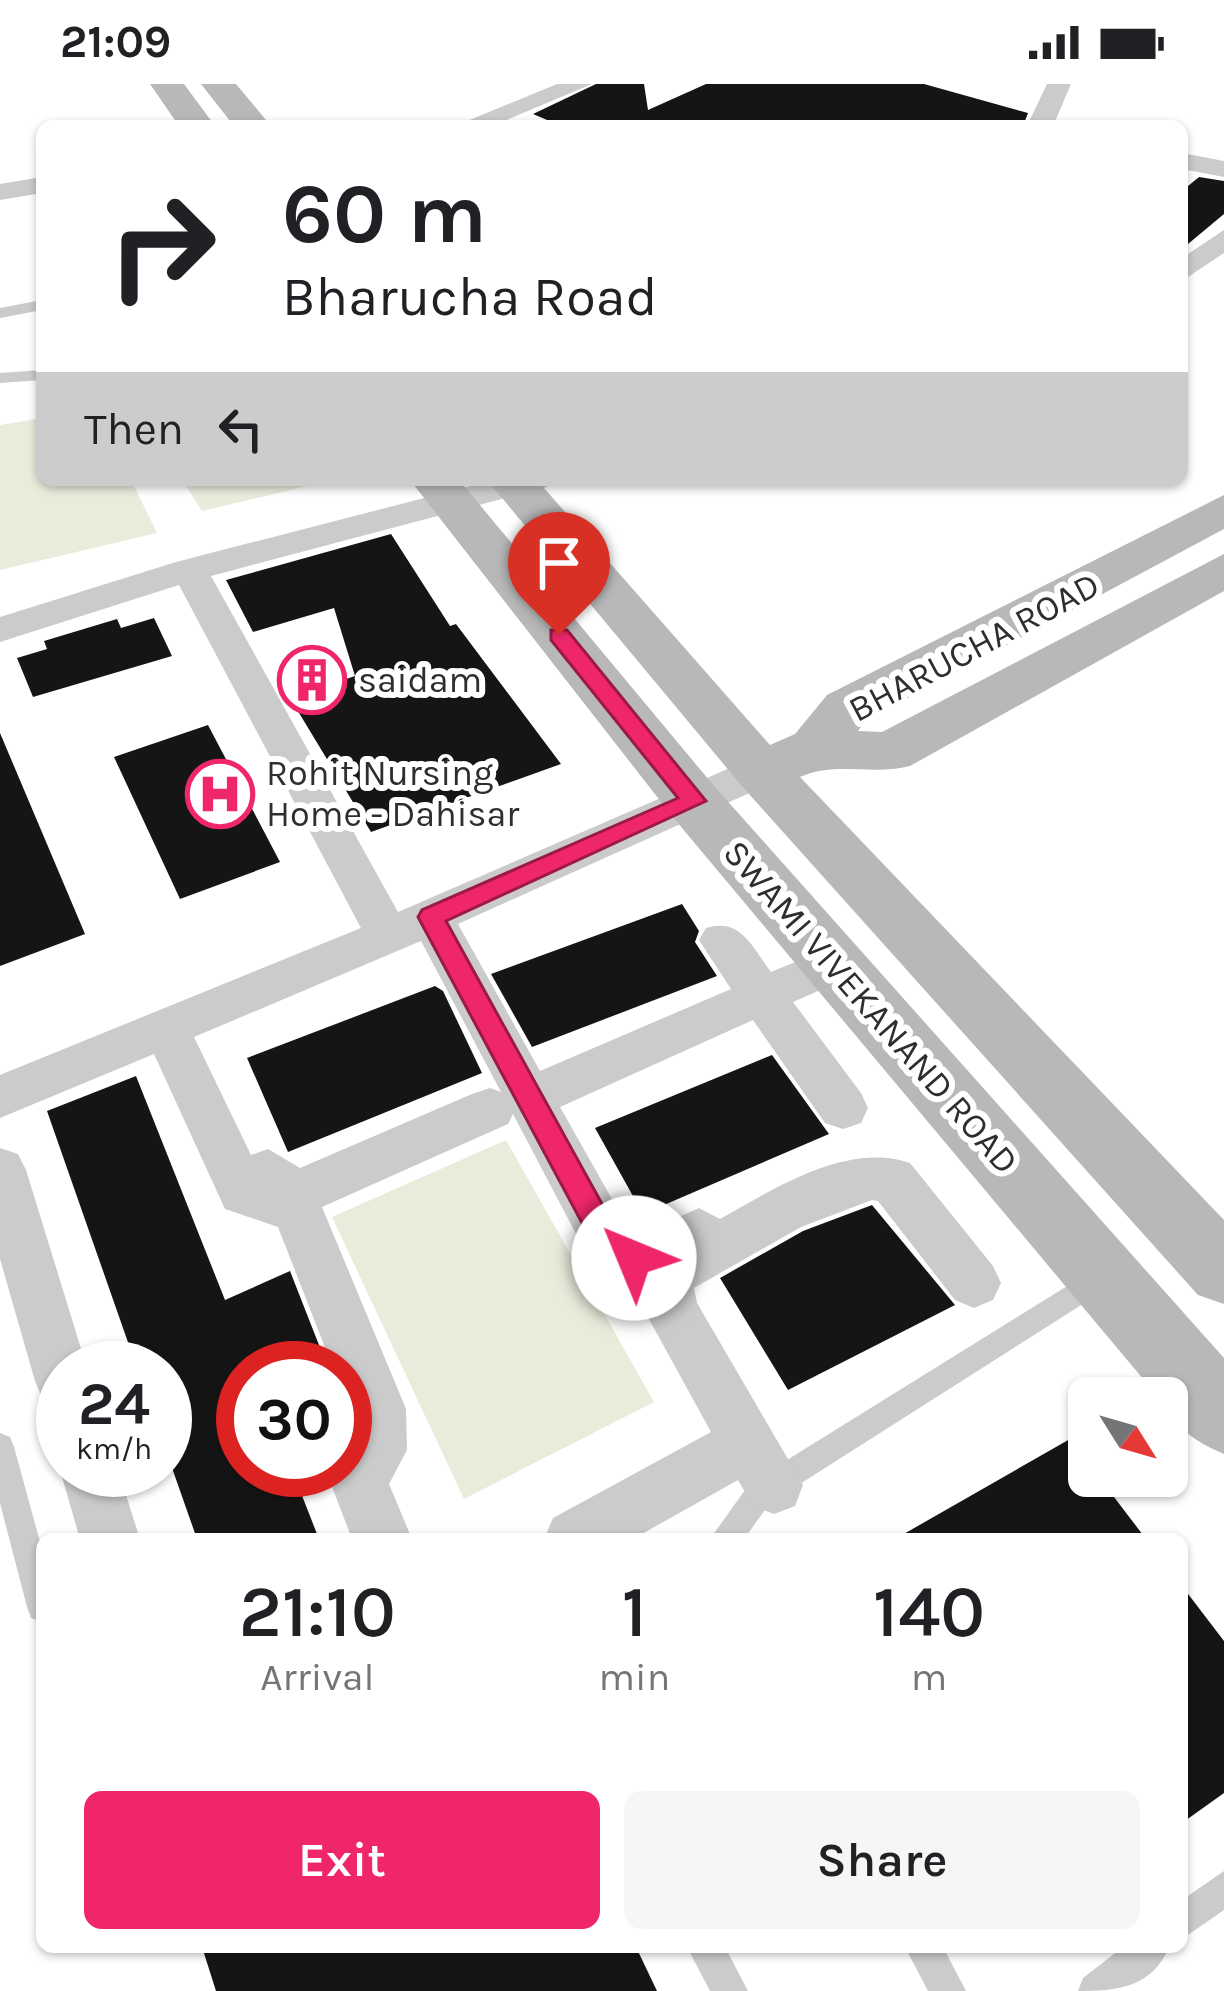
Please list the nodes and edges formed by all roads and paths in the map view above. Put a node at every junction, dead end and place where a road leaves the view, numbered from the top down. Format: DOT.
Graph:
graph roads {
  1 [pos="167,84"];
  2 [pos="218,84"];
  3 [pos="580,84"];
  4 [pos="1059,84"];
  5 [pos="192,120"];
  6 [pos="248,120"];
  7 [pos="484,120"];
  8 [pos="1043,120"];
  9 [pos="1188,162"];
  10 [pos="36,168"];
  11 [pos="1224,169"];
  12 [pos="0,174"];
  13 [pos="36,186"];
  14 [pos="0,192"];
  15 [pos="1188,239"];
  16 [pos="1220,247"];
  17 [pos="1188,268"];
  18 [pos="36,306"];
  19 [pos="0,313"];
  20 [pos="36,375"];
  21 [pos="0,378"];
  22 [pos="486,486"];
  23 [pos="525,486"];
  24 [pos="442,491"];
  25 [pos="1224,510"];
  26 [pos="189,570"];
  27 [pos="1224,570"];
  28 [pos="0,630"];
  29 [pos="788,760"];
  30 [pos="694,801"];
  31 [pos="409,927"];
  32 [pos="722,940"];
  33 [pos="834,964"];
  34 [pos="762,994"];
  35 [pos="166,1028"];
  36 [pos="0,1097"];
  37 [pos="510,1103"];
  38 [pos="843,1108"];
  39 [pos="217,1139"];
  40 [pos="0,1170"];
  41 [pos="773,1190"];
  42 [pos="1224,1271"];
  43 [pos="1103,1276"];
  44 [pos="974,1283"];
  45 [pos="51,1341"];
  46 [pos="1224,1416"];
  47 [pos="0,1447"];
  48 [pos="761,1464"];
  49 [pos="97,1497"];
  50 [pos="108,1533"];
  51 [pos="380,1533"];
  52 [pos="589,1533"];
  53 [pos="729,1533"];
  54 [pos="36,1584"];
  55 [pos="1224,1888"];
  56 [pos="1188,1917"];
  57 [pos="708,1953"];
  58 [pos="926,1953"];
  59 [pos="1143,1953"];
  60 [pos="730,1991"];
  61 [pos="948,1991"];
  62 [pos="1096,1991"];
  1 -- 5 [label="main road"];
  2 -- 6 [label="main road"];
  3 -- 7 [label="street"];
  4 -- 8 [label="street"];
  9 -- 11 [label="street"];
  10 -- 12 [label="street"];
  13 -- 14 [label="street"];
  15 -- 16 [label="street"];
  16 -- 17 [label="street"];
  18 -- 19 [label="lane"];
  20 -- 21 [label="lane"];
  22 -- 24 [label="street"];
  23 -- 29 [label="main road, SWAMI VIVEKANAND ROAD"];
  24 -- 26 [label="street"];
  24 -- 30 [label="main road, SWAMI VIVEKANAND ROAD"];
  25 -- 29 [label="main road, BHARUCHA ROAD"];
  26 -- 28 [label="street"];
  26 -- 31 [label="street"];
  27 -- 29 [label="main road"];
  29 -- 30 [label="street, BHARUCHA ROAD"];
  29 -- 42 [label="main road, SWAMI VIVEKANAND ROAD"];
  30 -- 31 [label="street, BHARUCHA ROAD"];
  30 -- 33 [label="main road, SWAMI VIVEKANAND ROAD"];
  31 -- 35 [label="street, BHARUCHA ROAD"];
  31 -- 37 [label="street"];
  32 -- 34 [label="street"];
  33 -- 34 [label="street"];
  33 -- 43 [label="main road, SWAMI VIVEKANAND ROAD"];
  34 -- 37 [label="street"];
  34 -- 38 [label="street"];
  35 -- 36 [label="street, BHARUCHA ROAD"];
  35 -- 39 [label="street"];
  37 -- 39 [label="street"];
  37 -- 41 [label="street"];
  39 -- 51 [label="street"];
  40 -- 45 [label="street"];
  43 -- 46 [label="main road, SWAMI VIVEKANAND ROAD"];
  43 -- 48 [label="lane"];
  44 -- 48 [label="street"];
  47 -- 54 [label="lane"];
  48 -- 52 [label="street"];
  48 -- 53 [label="lane"];
  49 -- 50 [label="street"];
  55 -- 56 [label="lane"];
  57 -- 60 [label="lane"];
  58 -- 61 [label="lane"];
  59 -- 62 [label="lane"];
}
